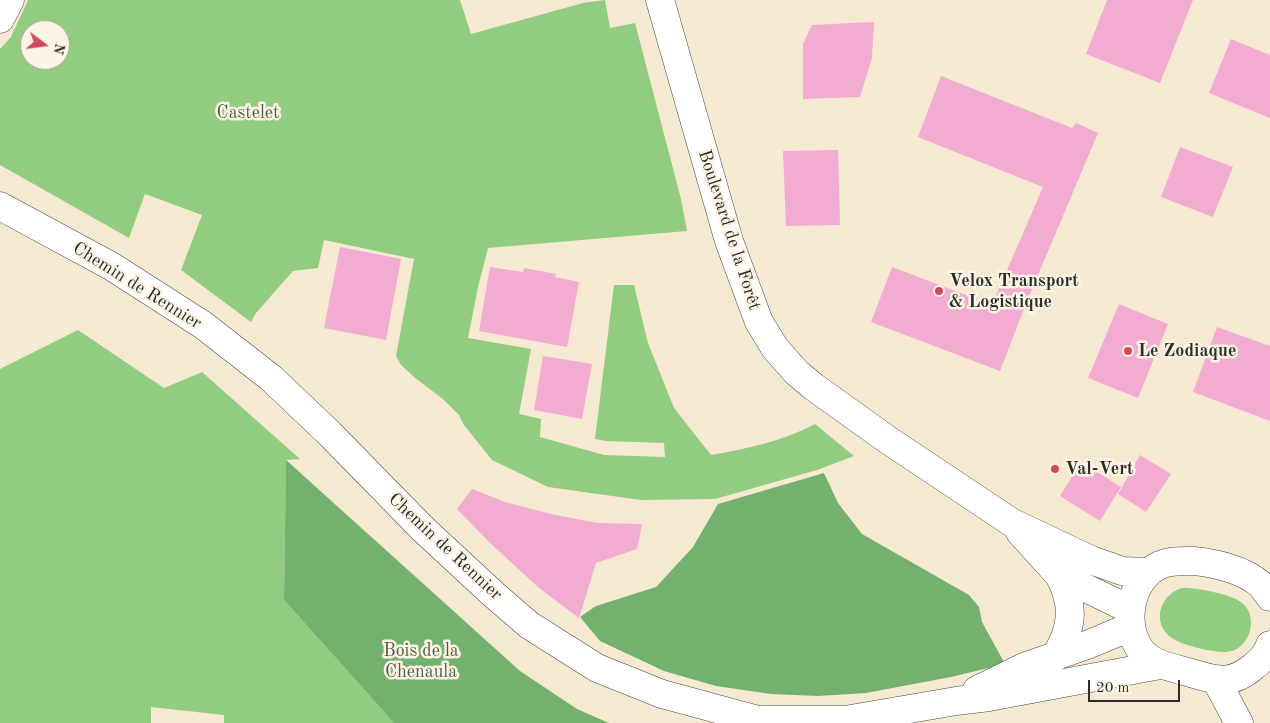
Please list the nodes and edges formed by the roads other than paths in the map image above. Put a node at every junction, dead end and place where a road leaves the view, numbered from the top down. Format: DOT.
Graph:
graph roads {
  1 [pos="10,0"];
  2 [pos="660,0"];
  3 [pos="0,19"];
  4 [pos="0,206"];
  5 [pos="1011,522"];
  6 [pos="1148,572"];
  7 [pos="1059,575"];
  8 [pos="1270,597"];
  9 [pos="1131,619"];
  10 [pos="1055,657"];
  11 [pos="1268,662"];
  12 [pos="1160,665"];
  13 [pos="1216,680"];
  14 [pos="956,701"];
  15 [pos="1239,723"];
  1 -- 3 [label="street"];
  2 -- 5 [label="street, Boulevard de la Forêt"];
  4 -- 14 [label="street, Chemin de Rennier"];
  5 -- 6 [label="street, Boulevard de la Forêt"];
  5 -- 7 [label="street, Boulevard de la Forêt"];
  6 -- 8 [label="street"];
  6 -- 9 [label="street"];
  7 -- 9 [label="street, Boulevard de la Forêt"];
  7 -- 10 [label="street"];
  9 -- 10 [label="street, Chemin de Rennier"];
  9 -- 12 [label="street"];
  10 -- 14 [label="street, Chemin de Rennier"];
  11 -- 13 [label="street"];
  12 -- 13 [label="street"];
  12 -- 14 [label="street, Chemin de Rennier"];
  13 -- 15 [label="street"];
}
